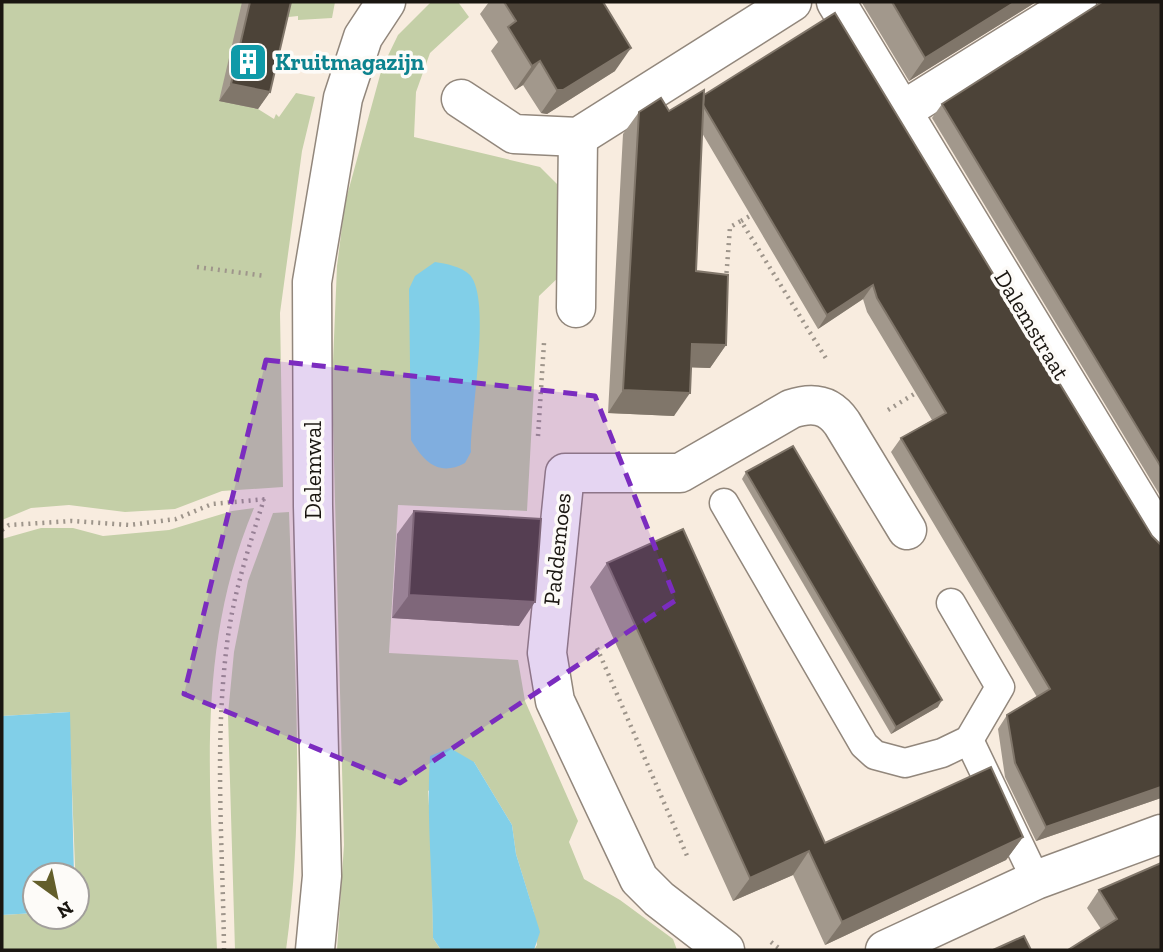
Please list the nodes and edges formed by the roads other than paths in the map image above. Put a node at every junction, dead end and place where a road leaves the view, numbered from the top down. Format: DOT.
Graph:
graph roads {
  1 [pos="386,2"];
  2 [pos="792,2"];
  3 [pos="836,2"];
  4 [pos="1077,2"];
  5 [pos="461,99"];
  6 [pos="902,111"];
  7 [pos="578,137"];
  8 [pos="576,309"];
  9 [pos="724,503"];
  10 [pos="907,530"];
  11 [pos="1161,539"];
  12 [pos="951,603"];
  13 [pos="969,740"];
  14 [pos="1161,835"];
  15 [pos="1036,880"];
  16 [pos="315,950"];
  17 [pos="725,950"];
  18 [pos="885,950"];
  1 -- 16 [label="street, Dalemwal"];
  2 -- 7 [label="street"];
  3 -- 6 [label="street, Dalemstraat"];
  4 -- 6 [label="street"];
  5 -- 7 [label="street"];
  6 -- 11 [label="street, Dalemstraat"];
  7 -- 8 [label="street"];
  9 -- 13 [label="lane"];
  10 -- 17 [label="street, Paddemoes"];
  12 -- 13 [label="lane"];
  13 -- 15 [label="lane"];
  14 -- 15 [label="street"];
  15 -- 18 [label="street"];
}
